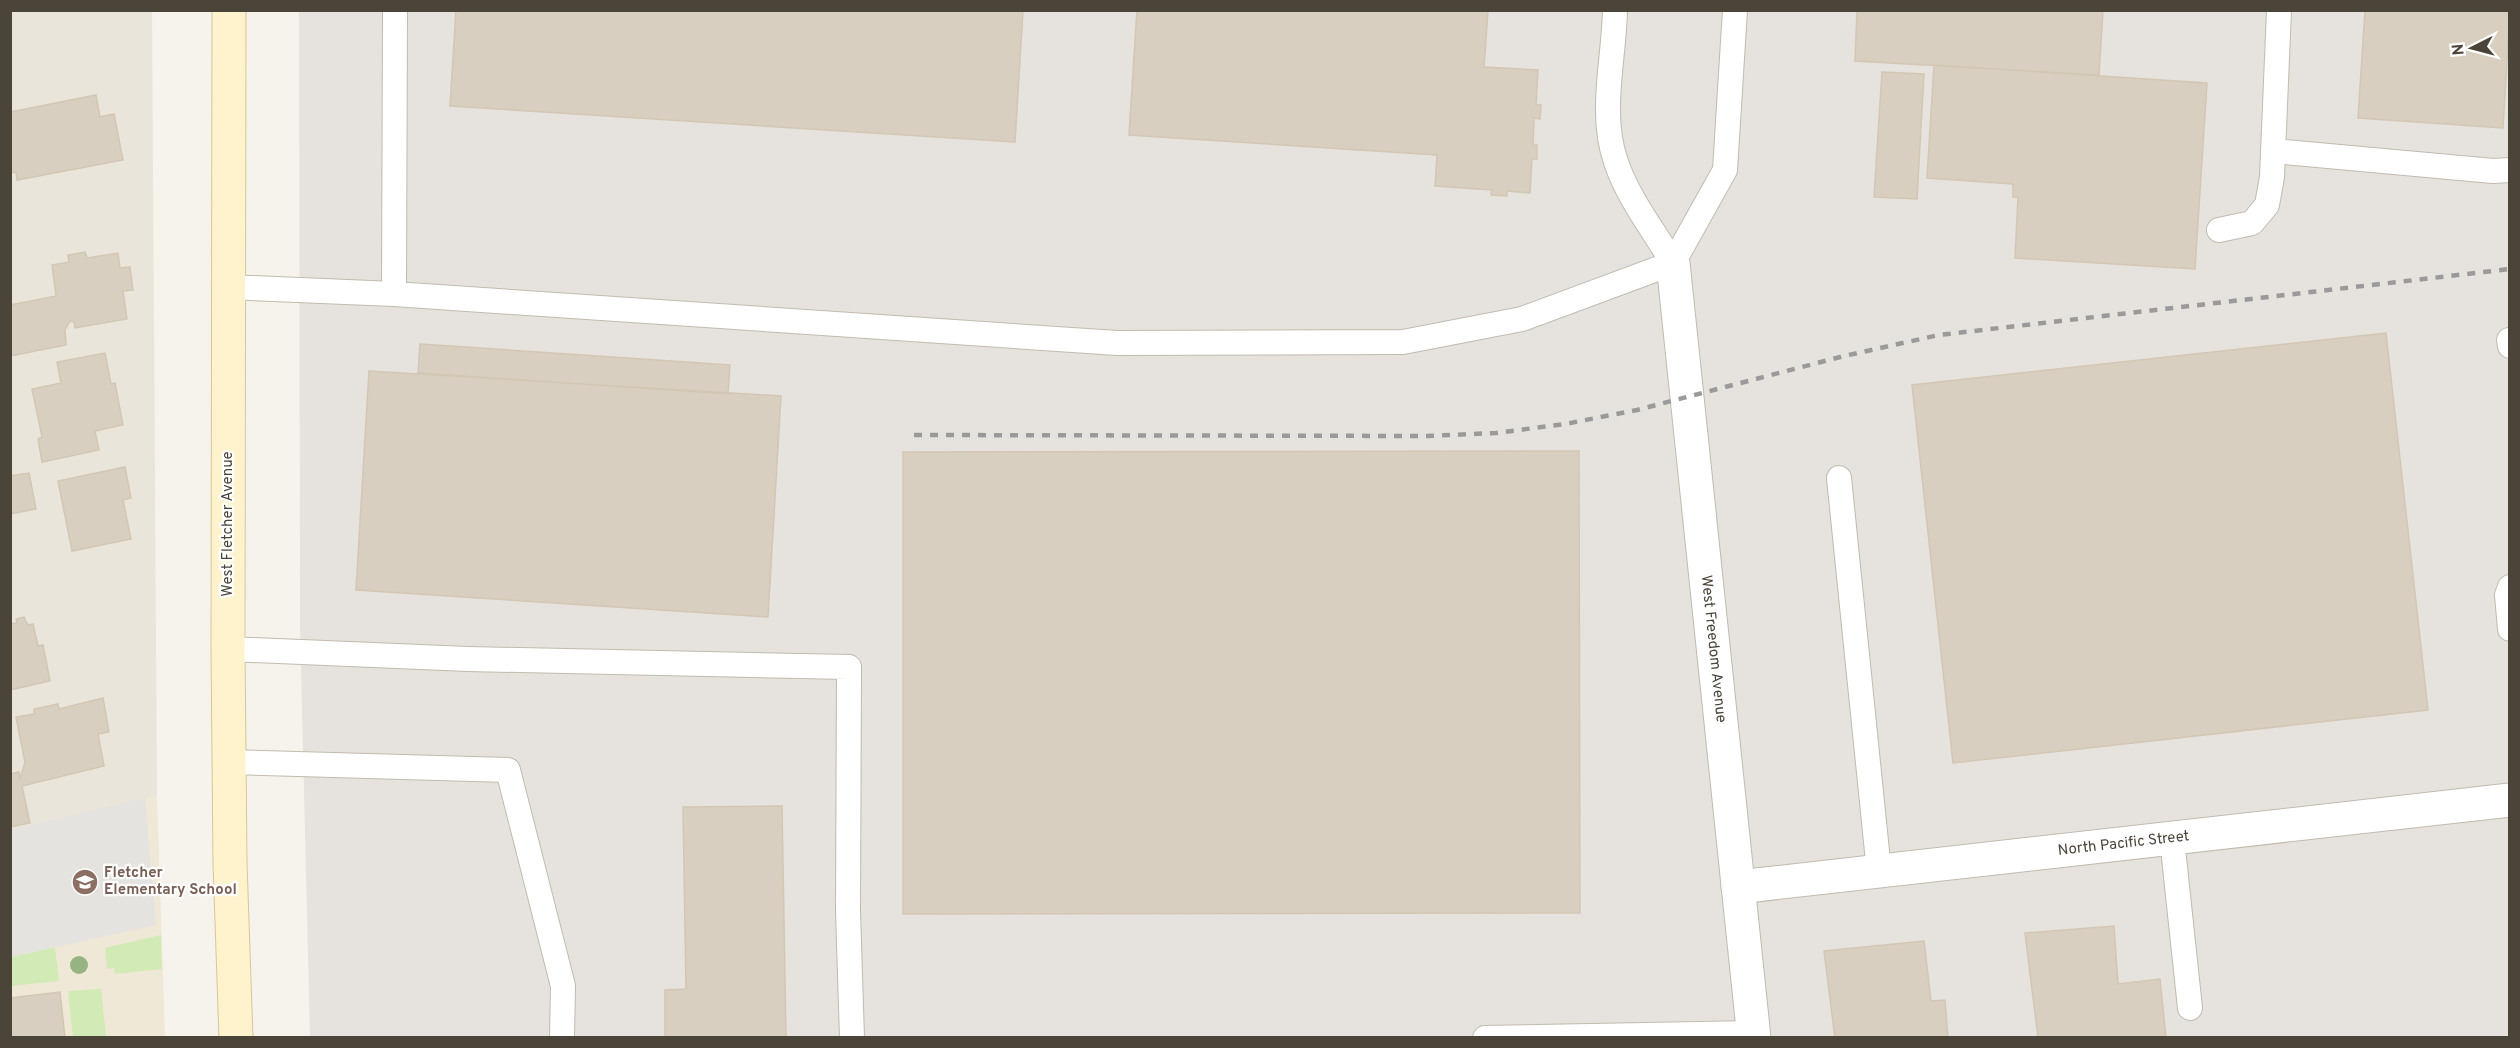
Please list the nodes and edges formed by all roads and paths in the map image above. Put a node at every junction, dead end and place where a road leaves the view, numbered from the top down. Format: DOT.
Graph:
graph roads {
  1 [pos="229,10"];
  2 [pos="395,10"];
  3 [pos="1615,10"];
  4 [pos="1735,10"];
  5 [pos="2279,10"];
  6 [pos="2274,151"];
  7 [pos="2510,170"];
  8 [pos="2219,230"];
  9 [pos="1673,263"];
  10 [pos="227,287"];
  11 [pos="394,294"];
  12 [pos="2509,340"];
  13 [pos="2510,346"];
  14 [pos="1839,478"];
  15 [pos="2510,587"];
  16 [pos="2510,629"];
  17 [pos="228,649"];
  18 [pos="229,762"];
  19 [pos="2510,800"];
  20 [pos="2172,839"];
  21 [pos="1879,871"];
  22 [pos="1738,887"];
  23 [pos="2190,1008"];
  24 [pos="1753,1035"];
  25 [pos="236,1038"];
  26 [pos="562,1038"];
  27 [pos="852,1038"];
  28 [pos="1485,1038"];
  1 -- 10 [label="street, West Fletcher Avenue"];
  2 -- 11 [label="lane"];
  3 -- 9 [label="lane"];
  4 -- 9 [label="lane"];
  5 -- 6 [label="lane"];
  6 -- 7 [label="lane"];
  6 -- 8 [label="lane"];
  9 -- 11 [label="lane"];
  9 -- 22 [label="street, West Freedom Avenue"];
  10 -- 11 [label="lane"];
  10 -- 17 [label="street, West Fletcher Avenue"];
  12 -- 13 [label="lane"];
  14 -- 21 [label="lane"];
  15 -- 16 [label="lane"];
  17 -- 18 [label="street, West Fletcher Avenue"];
  17 -- 27 [label="lane"];
  18 -- 25 [label="street, West Fletcher Avenue"];
  18 -- 26 [label="lane"];
  19 -- 20 [label="street, North Pacific Street"];
  20 -- 21 [label="street, North Pacific Street"];
  20 -- 23 [label="lane"];
  21 -- 22 [label="street, North Pacific Street"];
  22 -- 24 [label="street, West Freedom Avenue"];
  24 -- 28 [label="lane"];
}
